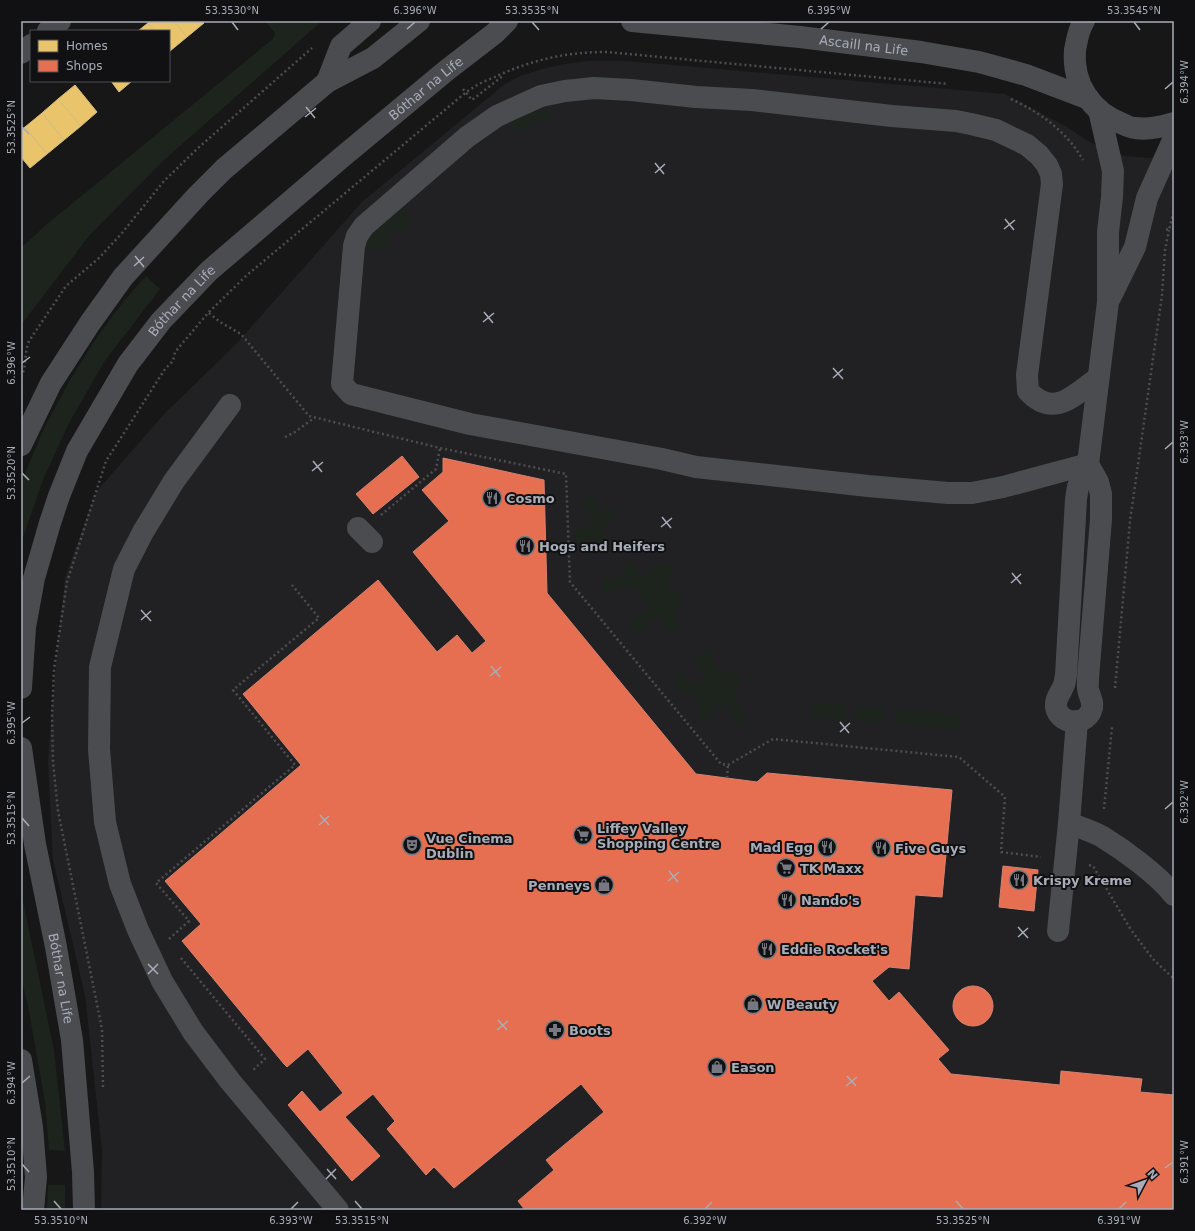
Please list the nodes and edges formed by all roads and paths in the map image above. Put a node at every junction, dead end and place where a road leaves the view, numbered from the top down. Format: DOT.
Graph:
graph roads {
  1 [pos="60,21"];
  2 [pos="370,21"];
  3 [pos="419,21"];
  4 [pos="507,21"];
  5 [pos="632,21"];
  6 [pos="1084,21"];
  7 [pos="49,30"];
  8 [pos="30,46"];
  9 [pos="21,53"];
  10 [pos="327,82"];
  11 [pos="466,93"];
  12 [pos="1094,104"];
  13 [pos="1174,123"];
  14 [pos="1174,138"];
  15 [pos="1169,230"];
  16 [pos="122,233"];
  17 [pos="144,253"];
  18 [pos="188,293"];
  19 [pos="1108,302"];
  20 [pos="208,313"];
  21 [pos="1098,378"];
  22 [pos="230,405"];
  23 [pos="315,418"];
  24 [pos="285,437"];
  25 [pos="21,445"];
  26 [pos="440,448"];
  27 [pos="1088,464"];
  28 [pos="365,535"];
  29 [pos="292,585"];
  30 [pos="21,688"];
  31 [pos="1115,692"];
  32 [pos="1077,721"];
  33 [pos="1112,724"];
  34 [pos="21,748"];
  35 [pos="728,764"];
  36 [pos="727,778"];
  37 [pos="1069,823"];
  38 [pos="1100,836"];
  39 [pos="1065,861"];
  40 [pos="1093,866"];
  41 [pos="1174,895"];
  42 [pos="1058,931"];
  43 [pos="167,942"];
  44 [pos="177,953"];
  45 [pos="1174,979"];
  46 [pos="21,1060"];
  47 [pos="250,1072"];
  48 [pos="103,1093"];
  49 [pos="33,1210"];
  50 [pos="84,1210"];
  51 [pos="338,1210"];
  1 -- 7 [label="street"];
  2 -- 10 [label="street"];
  3 -- 10 [label="street"];
  4 -- 18 [label="street, Bóthar na Life"];
  5 -- 12 [label="street, Ascaill na Life"];
  6 -- 12 [label="street"];
  8 -- 9 [label="street"];
  10 -- 17 [label="street"];
  11 -- 11 [label="path"];
  11 -- 20 [label="path"];
  12 -- 13 [label="street"];
  12 -- 19 [label="street"];
  14 -- 19 [label="street"];
  15 -- 31 [label="path"];
  16 -- 17 [label="path"];
  17 -- 25 [label="street"];
  18 -- 20 [label="path"];
  18 -- 30 [label="street, Bóthar na Life"];
  19 -- 21 [label="street"];
  20 -- 23 [label="path"];
  20 -- 48 [label="path"];
  21 -- 27 [label="street"];
  21 -- 27 [label="street"];
  22 -- 51 [label="street"];
  23 -- 24 [label="path"];
  23 -- 26 [label="path"];
  26 -- 28 [label="path"];
  26 -- 35 [label="path"];
  27 -- 32 [label="street"];
  27 -- 32 [label="street"];
  29 -- 43 [label="path"];
  32 -- 37 [label="street"];
  33 -- 38 [label="path"];
  34 -- 50 [label="street, Bóthar na Life"];
  35 -- 36 [label="path"];
  35 -- 39 [label="path"];
  37 -- 38 [label="street"];
  37 -- 39 [label="street"];
  38 -- 40 [label="path"];
  38 -- 41 [label="street"];
  39 -- 40 [label="path"];
  39 -- 42 [label="street"];
  40 -- 45 [label="path"];
  44 -- 47 [label="path"];
  46 -- 49 [label="street"];
}
